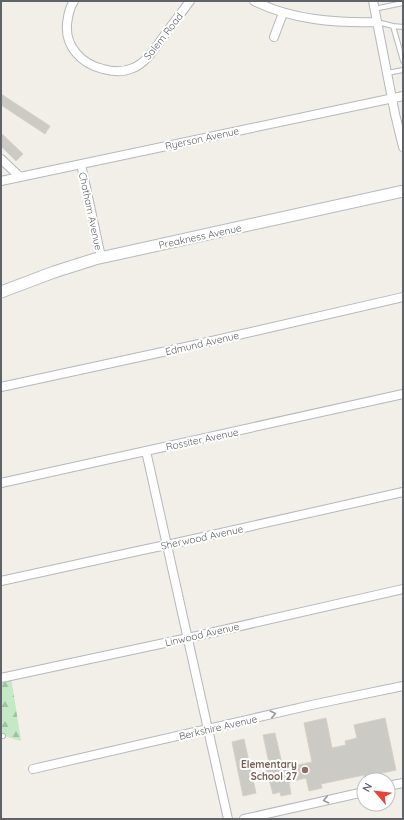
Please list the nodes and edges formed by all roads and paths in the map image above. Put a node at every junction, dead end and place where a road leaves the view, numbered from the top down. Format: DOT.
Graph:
graph roads {
  1 [pos="74,1"];
  2 [pos="190,1"];
  3 [pos="254,1"];
  4 [pos="403,3"];
  5 [pos="373,5"];
  6 [pos="283,13"];
  7 [pos="377,22"];
  8 [pos="393,26"];
  9 [pos="403,27"];
  10 [pos="274,37"];
  11 [pos="402,51"];
  12 [pos="403,61"];
  13 [pos="403,70"];
  14 [pos="387,73"];
  15 [pos="403,96"];
  16 [pos="392,98"];
  17 [pos="403,147"];
  18 [pos="1,159"];
  19 [pos="82,164"];
  20 [pos="20,177"];
  21 [pos="1,182"];
  22 [pos="403,191"];
  23 [pos="101,257"];
  24 [pos="1,292"];
  25 [pos="403,297"];
  26 [pos="1,387"];
  27 [pos="403,394"];
  28 [pos="146,451"];
  29 [pos="1,484"];
  30 [pos="403,492"];
  31 [pos="167,545"];
  32 [pos="1,581"];
  33 [pos="403,589"];
  34 [pos="188,638"];
  35 [pos="1,678"];
  36 [pos="403,686"];
  37 [pos="208,730"];
  38 [pos="33,769"];
  39 [pos="356,794"];
  40 [pos="228,819"];
  41 [pos="244,819"];
  1 -- 2 [label="street, Salem Road"];
  3 -- 6 [label="street"];
  4 -- 5 [label="lane"];
  5 -- 7 [label="street"];
  6 -- 7 [label="street"];
  6 -- 10 [label="street"];
  7 -- 8 [label="lane"];
  7 -- 14 [label="street"];
  8 -- 9 [label="lane"];
  8 -- 11 [label="lane"];
  11 -- 12 [label="lane"];
  13 -- 14 [label="lane"];
  14 -- 16 [label="street"];
  15 -- 16 [label="street, Ryerson Avenue"];
  16 -- 17 [label="street"];
  16 -- 19 [label="street, Ryerson Avenue"];
  18 -- 20 [label="street"];
  19 -- 20 [label="street, Ryerson Avenue"];
  19 -- 23 [label="street, Chatham Avenue"];
  20 -- 21 [label="street, Ryerson Avenue"];
  22 -- 23 [label="main road, Preakness Avenue"];
  23 -- 24 [label="main road, Preakness Avenue"];
  25 -- 26 [label="street, Edmund Avenue"];
  27 -- 28 [label="street, Rossiter Avenue"];
  28 -- 29 [label="street, Rossiter Avenue"];
  28 -- 31 [label="street"];
  30 -- 31 [label="street, Sherwood Avenue"];
  31 -- 32 [label="street, Sherwood Avenue"];
  31 -- 34 [label="street"];
  33 -- 34 [label="street, Linwood Avenue"];
  34 -- 35 [label="street, Linwood Avenue"];
  34 -- 37 [label="street"];
  37 -- 36 [label="street, Berkshire Avenue, one-way"];
  37 -- 38 [label="street, Berkshire Avenue"];
  37 -- 40 [label="street"];
  39 -- 41 [label="street, one-way"];
}
